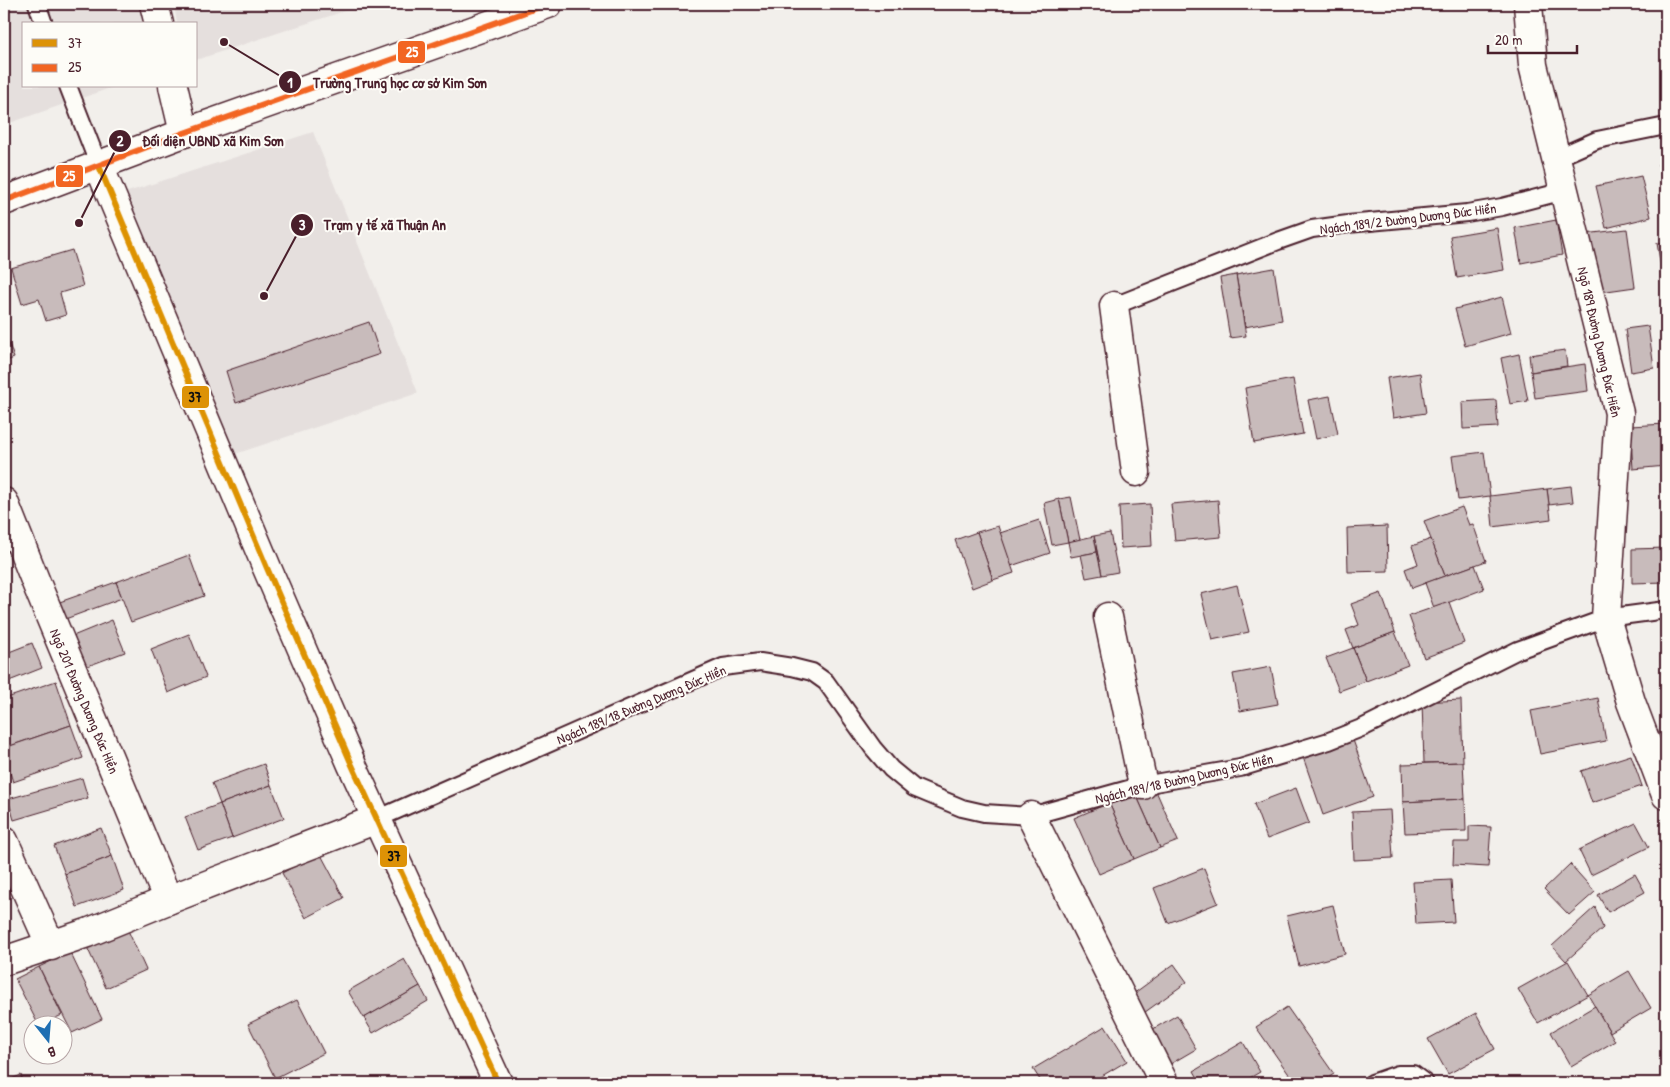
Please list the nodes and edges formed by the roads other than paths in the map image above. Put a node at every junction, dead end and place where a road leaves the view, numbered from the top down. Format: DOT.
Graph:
graph roads {
  1 [pos="37,4"];
  2 [pos="154,4"];
  3 [pos="548,4"];
  4 [pos="1528,4"];
  5 [pos="43,22"];
  6 [pos="158,22"];
  7 [pos="69,88"];
  8 [pos="173,88"];
  9 [pos="1666,126"];
  10 [pos="184,134"];
  11 [pos="1556,158"];
  12 [pos="99,166"];
  13 [pos="1564,191"];
  14 [pos="4,201"];
  15 [pos="1114,306"];
  16 [pos="1136,472"];
  17 [pos="4,502"];
  18 [pos="1666,610"];
  19 [pos="1108,616"];
  20 [pos="1606,618"];
  21 [pos="1143,785"];
  22 [pos="1666,795"];
  23 [pos="1031,816"];
  24 [pos="377,819"];
  25 [pos="4,841"];
  26 [pos="168,900"];
  27 [pos="51,946"];
  28 [pos="4,961"];
  29 [pos="498,1083"];
  30 [pos="1164,1083"];
  31 [pos="1372,1083"];
  32 [pos="1425,1083"];
  1 -- 5 [label="lane"];
  2 -- 6 [label="main road"];
  3 -- 10 [label="main road"];
  4 -- 11 [label="main road, Ngõ 189 Đường Dương Đức Hiền"];
  7 -- 12 [label="lane"];
  8 -- 10 [label="main road"];
  9 -- 11 [label="lane"];
  10 -- 12 [label="main road"];
  11 -- 13 [label="main road, Ngõ 189 Đường Dương Đức Hiền"];
  12 -- 14 [label="main road"];
  12 -- 24 [label="main road"];
  13 -- 15 [label="lane, Ngách 189/2 Đường Dương Đức Hiền"];
  13 -- 20 [label="main road, Ngõ 189 Đường Dương Đức Hiền"];
  15 -- 16 [label="main road"];
  17 -- 26 [label="main road, Ngõ 201 Đường Dương Đức Hiền"];
  18 -- 20 [label="lane, Ngách 189/18 Đường Dương Đức Hiền"];
  19 -- 21 [label="main road"];
  20 -- 21 [label="lane, Ngách 189/18 Đường Dương Đức Hiền"];
  20 -- 22 [label="main road, Ngõ 189 Đường Dương Đức Hiền"];
  21 -- 23 [label="lane, Ngách 189/18 Đường Dương Đức Hiền"];
  23 -- 24 [label="lane, Ngách 189/18 Đường Dương Đức Hiền"];
  23 -- 30 [label="main road"];
  24 -- 26 [label="main road"];
  24 -- 29 [label="main road"];
  25 -- 27 [label="main road"];
  26 -- 27 [label="main road"];
  27 -- 28 [label="main road"];
  31 -- 32 [label="lane"];
}
